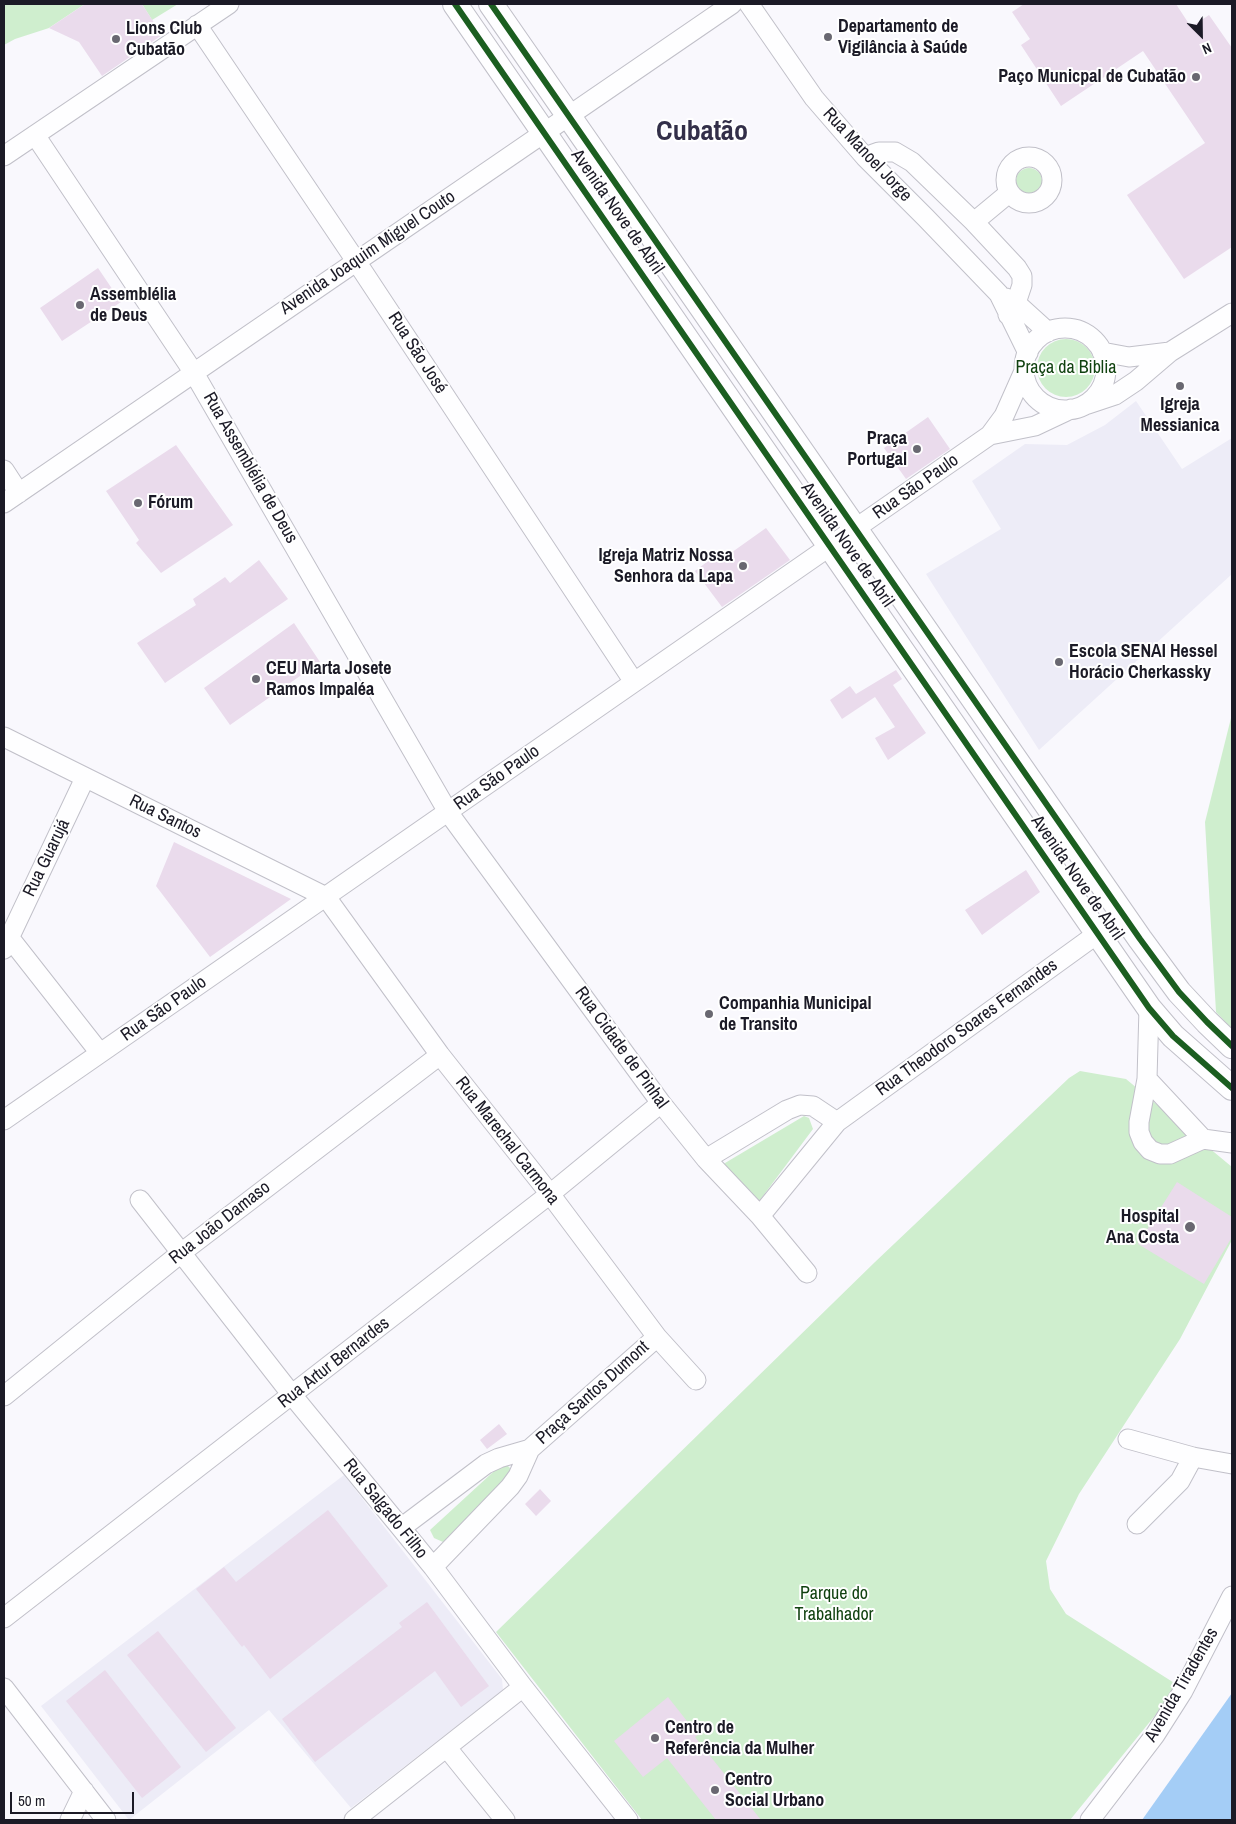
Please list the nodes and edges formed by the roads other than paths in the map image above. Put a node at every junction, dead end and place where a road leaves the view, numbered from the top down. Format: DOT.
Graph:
graph roads {
  1 [pos="229,4"];
  2 [pos="455,4"];
  3 [pos="491,4"];
  4 [pos="732,4"];
  5 [pos="749,4"];
  6 [pos="197,25"];
  7 [pos="569,116"];
  8 [pos="544,133"];
  9 [pos="35,135"];
  10 [pos="4,156"];
  11 [pos="865,156"];
  12 [pos="1009,193"];
  13 [pos="974,222"];
  14 [pos="356,261"];
  15 [pos="1012,309"];
  16 [pos="1232,313"];
  17 [pos="1048,332"];
  18 [pos="1102,352"];
  19 [pos="1170,352"];
  20 [pos="1028,353"];
  21 [pos="1024,371"];
  22 [pos="194,373"];
  23 [pos="1078,407"];
  24 [pos="990,435"];
  25 [pos="4,470"];
  26 [pos="11,498"];
  27 [pos="855,529"];
  28 [pos="830,547"];
  29 [pos="634,682"];
  30 [pos="4,737"];
  31 [pos="85,778"];
  32 [pos="448,812"];
  33 [pos="326,897"];
  34 [pos="1097,934"];
  35 [pos="1140,939"];
  36 [pos="6,943"];
  37 [pos="1149,1008"];
  38 [pos="1174,1036"];
  39 [pos="1232,1046"];
  40 [pos="100,1053"];
  41 [pos="440,1055"];
  42 [pos="1147,1059"];
  43 [pos="1147,1079"];
  44 [pos="1232,1088"];
  45 [pos="661,1103"];
  46 [pos="4,1120"];
  47 [pos="837,1122"];
  48 [pos="1203,1139"];
  49 [pos="1232,1143"];
  50 [pos="706,1159"];
  51 [pos="550,1194"];
  52 [pos="140,1200"];
  53 [pos="760,1216"];
  54 [pos="181,1253"];
  55 [pos="807,1273"];
  56 [pos="657,1337"];
  57 [pos="696,1380"];
  58 [pos="292,1395"];
  59 [pos="4,1396"];
  60 [pos="1128,1439"];
  61 [pos="530,1449"];
  62 [pos="1193,1457"];
  63 [pos="1232,1464"];
  64 [pos="1137,1524"];
  65 [pos="401,1528"];
  66 [pos="433,1567"];
  67 [pos="1232,1596"];
  68 [pos="4,1618"];
  69 [pos="522,1687"];
  70 [pos="4,1688"];
  71 [pos="447,1748"];
  72 [pos="84,1791"];
  73 [pos="501,1819"];
  74 [pos="70,1820"];
  75 [pos="106,1820"];
  76 [pos="354,1820"];
  77 [pos="628,1820"];
  78 [pos="1090,1820"];
  1 -- 6 [label="street"];
  2 -- 8 [label="main road, Avenida Nove de Abril"];
  3 -- 7 [label="main road, Avenida Nove de Abril"];
  4 -- 7 [label="street, Avenida Joaquim Miguel Couto"];
  5 -- 11 [label="street, Rua Manoel Jorge"];
  6 -- 9 [label="street"];
  6 -- 14 [label="street, Rua São José"];
  7 -- 8 [label="street, Avenida Joaquim Miguel Couto"];
  7 -- 27 [label="main road, Avenida Nove de Abril"];
  8 -- 14 [label="street, Avenida Joaquim Miguel Couto"];
  8 -- 28 [label="main road, Avenida Nove de Abril"];
  9 -- 10 [label="street"];
  9 -- 22 [label="street, Rua Assemblélia de Deus"];
  11 -- 13 [label="street"];
  11 -- 15 [label="street, Rua Manoel Jorge"];
  12 -- 13 [label="street"];
  13 -- 15 [label="street"];
  14 -- 22 [label="street, Avenida Joaquim Miguel Couto"];
  14 -- 29 [label="street, Rua São José"];
  15 -- 17 [label="street, Rua Manoel Jorge"];
  15 -- 20 [label="street, Rua Manoel Jorge"];
  16 -- 19 [label="street"];
  17 -- 18 [label="street"];
  17 -- 20 [label="street"];
  18 -- 19 [label="street"];
  18 -- 23 [label="street"];
  19 -- 23 [label="street"];
  20 -- 21 [label="street"];
  21 -- 23 [label="street"];
  21 -- 24 [label="street, Rua São Paulo"];
  22 -- 26 [label="street, Avenida Joaquim Miguel Couto"];
  22 -- 32 [label="street, Rua Assemblélia de Deus"];
  23 -- 24 [label="street, Rua São Paulo"];
  24 -- 27 [label="street, Rua São Paulo"];
  25 -- 26 [label="street"];
  27 -- 28 [label="street, Rua São Paulo"];
  27 -- 35 [label="main road, Avenida Nove de Abril"];
  28 -- 29 [label="street, Rua São Paulo"];
  28 -- 34 [label="main road, Avenida Nove de Abril"];
  29 -- 32 [label="street, Rua São Paulo"];
  30 -- 31 [label="street, Rua Santos"];
  31 -- 33 [label="street, Rua Santos"];
  31 -- 36 [label="street, Rua Guarujá"];
  32 -- 33 [label="street, Rua São Paulo"];
  32 -- 45 [label="street, Rua Cidade de Pinhal"];
  33 -- 40 [label="street, Rua São Paulo"];
  33 -- 41 [label="street, Rua Marechal Carmona"];
  34 -- 35 [label="main road"];
  34 -- 37 [label="main road, Avenida Nove de Abril"];
  34 -- 47 [label="street, Rua Theodoro Soares Fernandes"];
  35 -- 39 [label="main road, Avenida Nove de Abril"];
  36 -- 40 [label="street, Rua Guarujá"];
  37 -- 38 [label="main road, Avenida Nove de Abril"];
  37 -- 42 [label="street"];
  38 -- 42 [label="street"];
  38 -- 44 [label="main road, Avenida Nove de Abril"];
  40 -- 46 [label="street, Rua São Paulo"];
  41 -- 51 [label="street, Rua Marechal Carmona"];
  41 -- 54 [label="street, Rua João Damaso"];
  42 -- 43 [label="street"];
  43 -- 48 [label="street"];
  43 -- 48 [label="street"];
  45 -- 50 [label="street, Rua Cidade de Pinhal"];
  45 -- 51 [label="street, Rua Artur Bernardes"];
  47 -- 50 [label="street"];
  47 -- 53 [label="street, Rua Theodoro Soares Fernandes"];
  48 -- 49 [label="street"];
  50 -- 53 [label="street, Rua Cidade de Pinhal"];
  51 -- 56 [label="street, Rua Marechal Carmona"];
  51 -- 58 [label="street, Rua Artur Bernardes"];
  52 -- 54 [label="street, Rua Salgado Filho"];
  53 -- 55 [label="street, Rua Cidade de Pinhal"];
  54 -- 58 [label="street, Rua Salgado Filho"];
  54 -- 59 [label="street, Rua João Damaso"];
  56 -- 57 [label="street, Rua Marechal Carmona"];
  56 -- 61 [label="street, Praça Santos Dumont"];
  58 -- 65 [label="street, Rua Salgado Filho"];
  58 -- 68 [label="street, Rua Artur Bernardes"];
  60 -- 62 [label="street"];
  61 -- 65 [label="street, Praça Santos Dumont"];
  61 -- 66 [label="street, Praça Santos Dumont"];
  62 -- 63 [label="street"];
  62 -- 64 [label="street"];
  65 -- 66 [label="street, Rua Salgado Filho"];
  66 -- 69 [label="street, Rua Salgado Filho"];
  67 -- 78 [label="street, Avenida Tiradentes"];
  69 -- 71 [label="street"];
  69 -- 77 [label="street, Rua Salgado Filho"];
  70 -- 72 [label="street"];
  71 -- 73 [label="street"];
  71 -- 76 [label="street"];
  72 -- 74 [label="street"];
  72 -- 75 [label="street"];
}
